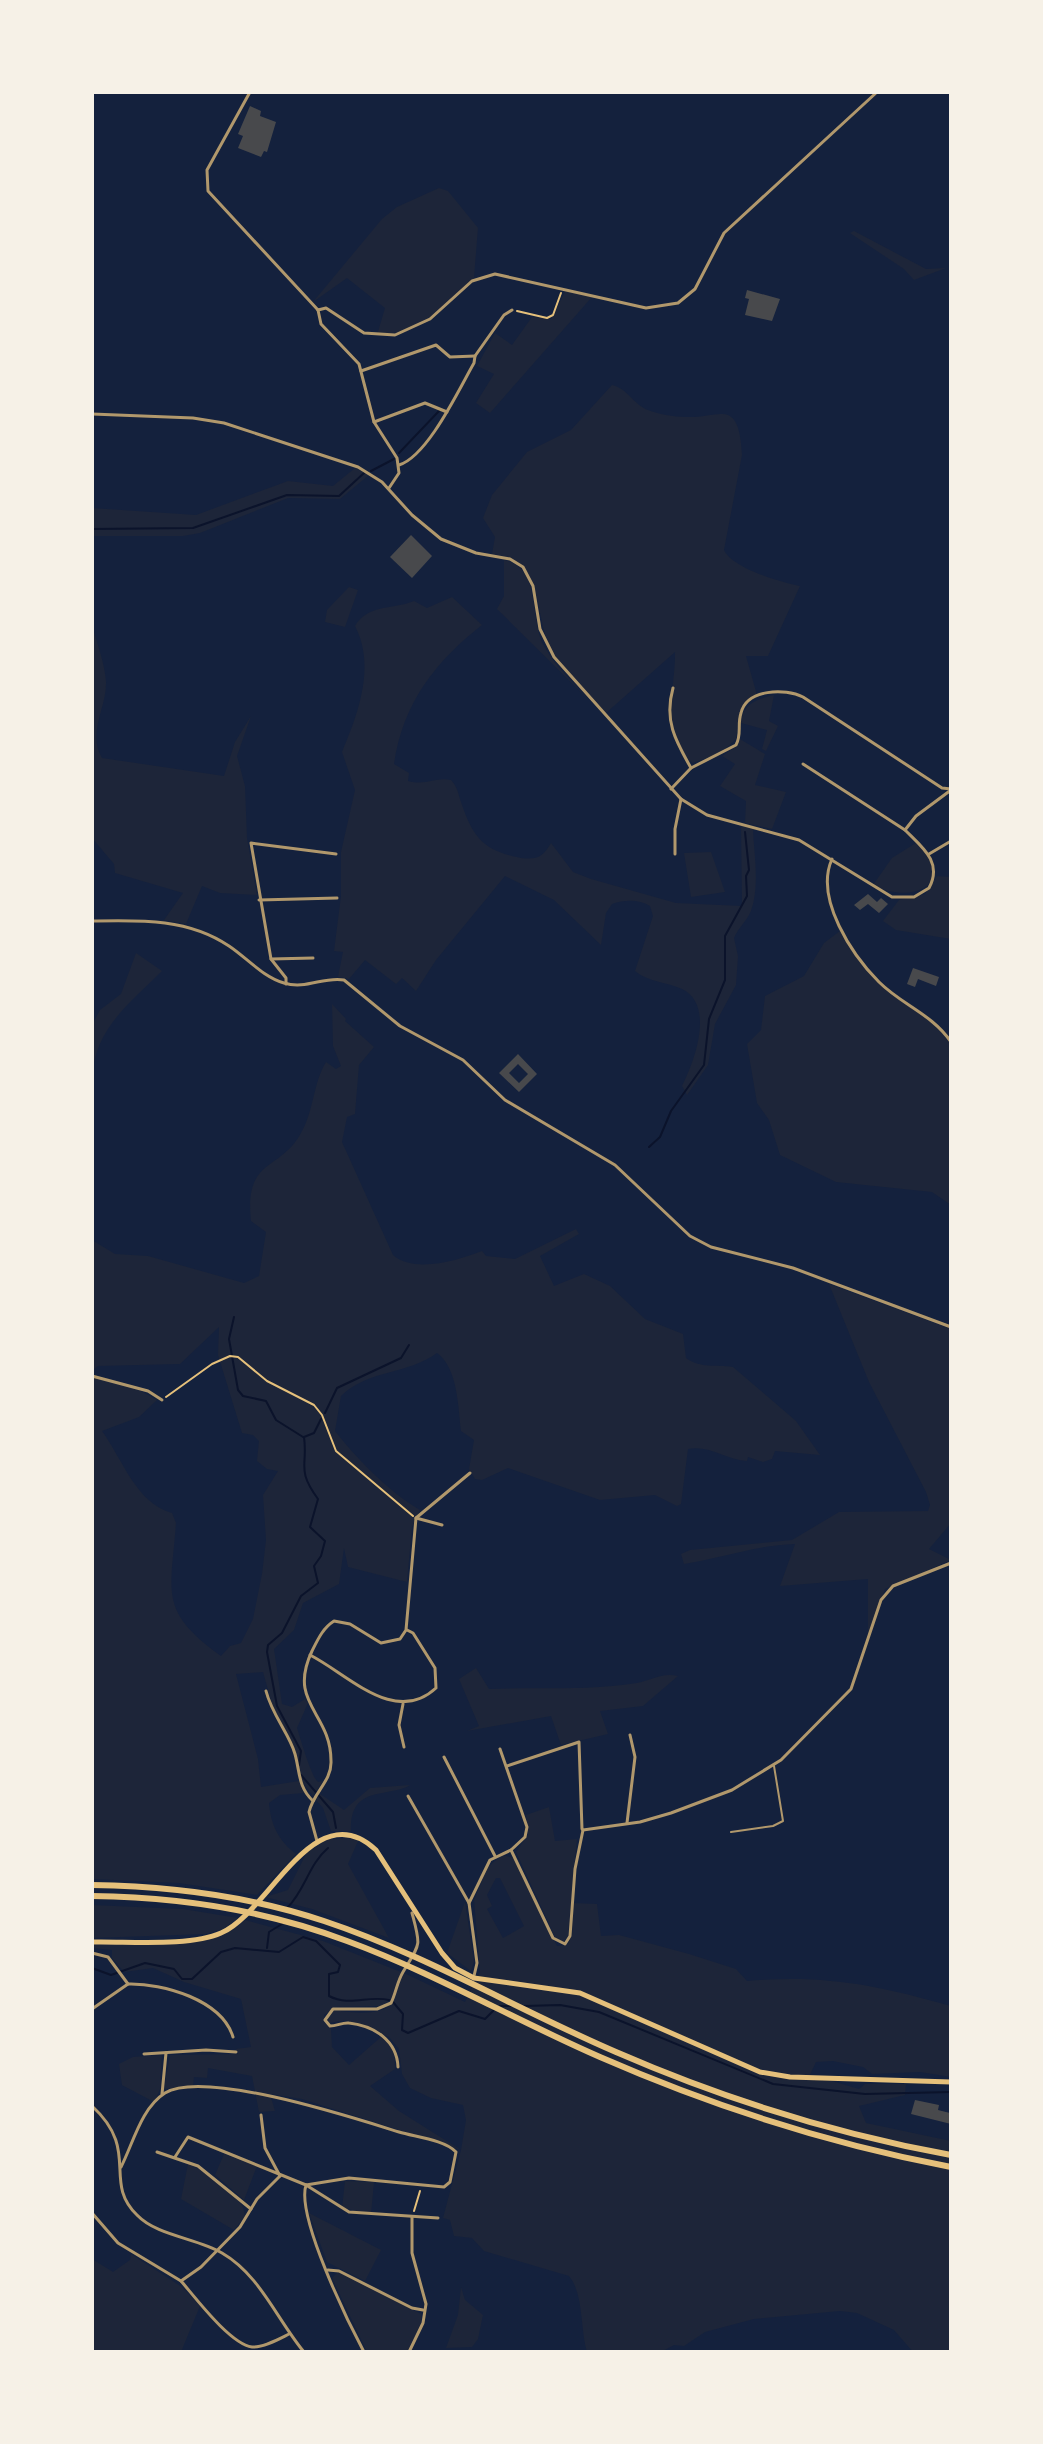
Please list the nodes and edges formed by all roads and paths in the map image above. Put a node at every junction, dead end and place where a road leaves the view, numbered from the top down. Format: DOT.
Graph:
graph roads {
  1 [pos="250,92"];
  2 [pos="877,92"];
  3 [pos="564,288"];
  4 [pos="318,310"];
  5 [pos="512,310"];
  6 [pos="475,356"];
  7 [pos="361,371"];
  8 [pos="447,412"];
  9 [pos="92,414"];
  10 [pos="374,422"];
  11 [pos="399,465"];
  12 [pos="389,488"];
  13 [pos="673,688"];
  14 [pos="803,764"];
  15 [pos="691,768"];
  16 [pos="671,789"];
  17 [pos="951,789"];
  18 [pos="681,799"];
  19 [pos="905,830"];
  20 [pos="951,841"];
  21 [pos="336,854"];
  22 [pos="675,854"];
  23 [pos="929,854"];
  24 [pos="832,859"];
  25 [pos="337,898"];
  26 [pos="259,900"];
  27 [pos="92,921"];
  28 [pos="313,958"];
  29 [pos="271,959"];
  30 [pos="286,984"];
  31 [pos="951,1042"];
  32 [pos="951,1327"];
  33 [pos="92,1376"];
  34 [pos="162,1400"];
  35 [pos="470,1473"];
  36 [pos="416,1518"];
  37 [pos="442,1525"];
  38 [pos="951,1563"];
  39 [pos="406,1630"];
  40 [pos="310,1655"];
  41 [pos="266,1691"];
  42 [pos="403,1704"];
  43 [pos="630,1735"];
  44 [pos="404,1747"];
  45 [pos="500,1749"];
  46 [pos="444,1757"];
  47 [pos="774,1765"];
  48 [pos="507,1766"];
  49 [pos="408,1796"];
  50 [pos="314,1799"];
  51 [pos="627,1823"];
  52 [pos="583,1830"];
  53 [pos="731,1832"];
  54 [pos="317,1841"];
  55 [pos="511,1850"];
  56 [pos="495,1856"];
  57 [pos="92,1885"];
  58 [pos="92,1896"];
  59 [pos="469,1903"];
  60 [pos="412,1913"];
  61 [pos="92,1942"];
  62 [pos="92,1953"];
  63 [pos="474,1978"];
  64 [pos="128,1984"];
  65 [pos="92,2009"];
  66 [pos="233,2037"];
  67 [pos="236,2052"];
  68 [pos="166,2053"];
  69 [pos="144,2054"];
  70 [pos="398,2067"];
  71 [pos="951,2082"];
  72 [pos="162,2094"];
  73 [pos="92,2106"];
  74 [pos="261,2115"];
  75 [pos="157,2152"];
  76 [pos="951,2155"];
  77 [pos="175,2157"];
  78 [pos="121,2167"];
  79 [pos="951,2167"];
  80 [pos="280,2176"];
  81 [pos="306,2185"];
  82 [pos="420,2185"];
  83 [pos="251,2209"];
  84 [pos="92,2213"];
  85 [pos="412,2217"];
  86 [pos="438,2218"];
  87 [pos="217,2250"];
  88 [pos="327,2271"];
  89 [pos="181,2281"];
  90 [pos="423,2310"];
  91 [pos="289,2334"];
  92 [pos="304,2352"];
  93 [pos="364,2352"];
  94 [pos="409,2352"];
  1 -- 4 [label="street"];
  2 -- 3 [label="street"];
  3 -- 4 [label="street"];
  3 -- 5 [label="path"];
  4 -- 7 [label="street"];
  5 -- 6 [label="street"];
  6 -- 7 [label="street"];
  6 -- 8 [label="street"];
  7 -- 10 [label="street"];
  8 -- 10 [label="street"];
  8 -- 11 [label="street"];
  9 -- 12 [label="street"];
  10 -- 11 [label="street"];
  11 -- 12 [label="street"];
  12 -- 16 [label="street"];
  13 -- 15 [label="street"];
  14 -- 19 [label="street"];
  15 -- 16 [label="street"];
  15 -- 17 [label="street"];
  16 -- 18 [label="street"];
  17 -- 19 [label="street"];
  18 -- 22 [label="street"];
  18 -- 24 [label="street"];
  19 -- 23 [label="street"];
  20 -- 23 [label="street"];
  21 -- 26 [label="street"];
  23 -- 24 [label="street"];
  24 -- 31 [label="street"];
  25 -- 26 [label="street"];
  26 -- 29 [label="street"];
  27 -- 30 [label="street"];
  28 -- 29 [label="street"];
  29 -- 30 [label="street"];
  30 -- 32 [label="street"];
  33 -- 34 [label="street"];
  34 -- 36 [label="path"];
  35 -- 36 [label="street"];
  36 -- 37 [label="street"];
  36 -- 39 [label="street"];
  38 -- 47 [label="street"];
  39 -- 40 [label="street"];
  39 -- 42 [label="street"];
  40 -- 42 [label="street"];
  40 -- 50 [label="street"];
  41 -- 50 [label="street"];
  42 -- 44 [label="street"];
  43 -- 51 [label="street"];
  45 -- 48 [label="street"];
  46 -- 56 [label="street"];
  47 -- 51 [label="street"];
  47 -- 53 [label="lane"];
  48 -- 52 [label="street"];
  48 -- 55 [label="street"];
  49 -- 59 [label="street"];
  50 -- 54 [label="street"];
  51 -- 52 [label="street"];
  52 -- 55 [label="street"];
  54 -- 61 [label="main road"];
  54 -- 63 [label="main road"];
  55 -- 56 [label="street"];
  56 -- 59 [label="street"];
  57 -- 76 [label="highway"];
  58 -- 79 [label="highway"];
  59 -- 63 [label="street"];
  60 -- 70 [label="street"];
  62 -- 64 [label="street"];
  63 -- 71 [label="main road"];
  64 -- 65 [label="street"];
  64 -- 66 [label="street"];
  67 -- 68 [label="street"];
  68 -- 69 [label="street"];
  68 -- 72 [label="street"];
  72 -- 78 [label="street"];
  72 -- 82 [label="street"];
  73 -- 78 [label="street"];
  74 -- 80 [label="street"];
  75 -- 77 [label="street"];
  77 -- 80 [label="street"];
  77 -- 83 [label="street"];
  78 -- 87 [label="street"];
  80 -- 81 [label="street"];
  80 -- 83 [label="street"];
  81 -- 82 [label="street"];
  81 -- 85 [label="street"];
  81 -- 88 [label="street"];
  82 -- 85 [label="path"];
  83 -- 87 [label="street"];
  84 -- 89 [label="street"];
  85 -- 86 [label="street"];
  85 -- 90 [label="street"];
  87 -- 89 [label="street"];
  87 -- 91 [label="street"];
  88 -- 90 [label="street"];
  88 -- 93 [label="street"];
  89 -- 91 [label="street"];
  90 -- 94 [label="street"];
  91 -- 92 [label="street"];
}
